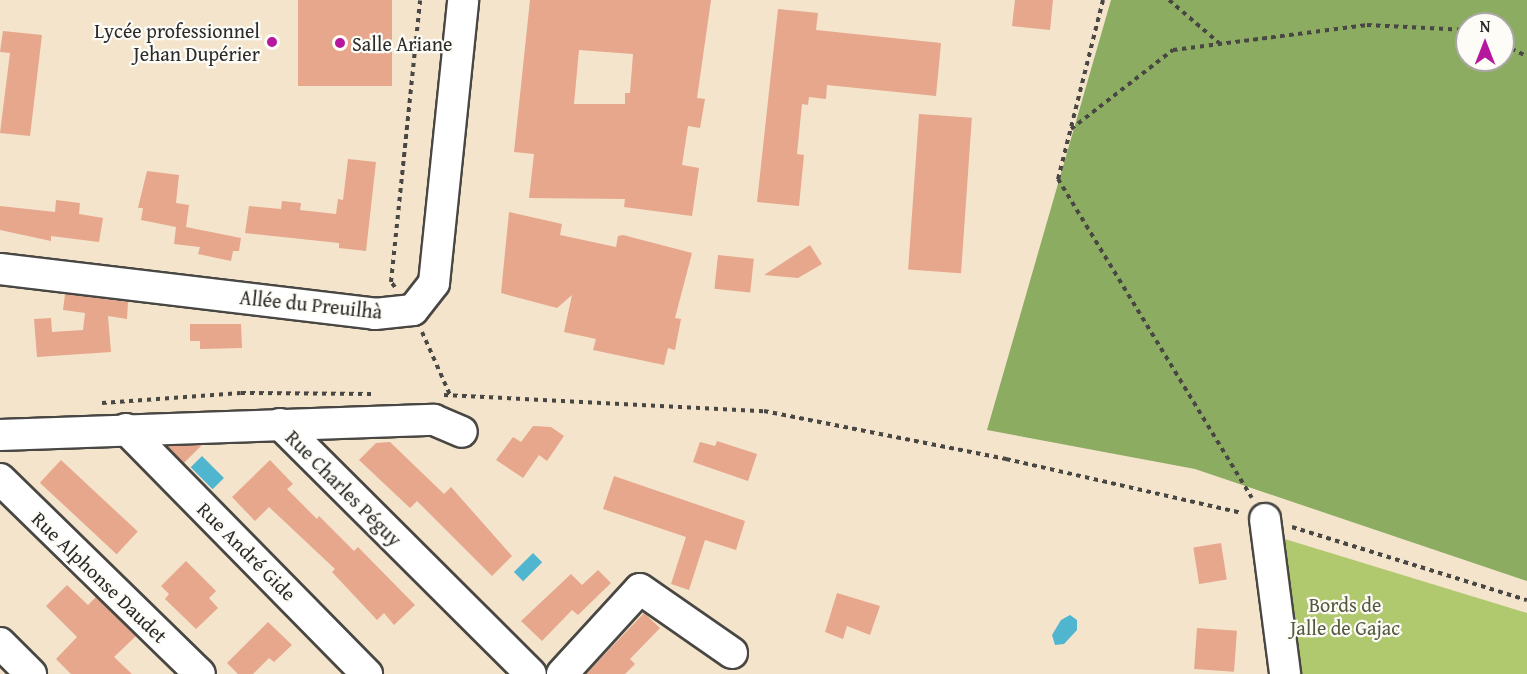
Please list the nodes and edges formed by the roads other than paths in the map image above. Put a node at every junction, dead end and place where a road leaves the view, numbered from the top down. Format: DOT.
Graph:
graph roads {
  1 [pos="463,0"];
  2 [pos="0,268"];
  3 [pos="280,424"];
  4 [pos="126,429"];
  5 [pos="462,432"];
  6 [pos="0,435"];
  7 [pos="0,479"];
  8 [pos="1265,519"];
  9 [pos="0,644"];
  10 [pos="732,653"];
  11 [pos="31,674"];
  12 [pos="200,674"];
  13 [pos="367,674"];
  14 [pos="531,674"];
  15 [pos="562,674"];
  16 [pos="1285,674"];
  1 -- 2 [label="street, Allée du Preuilhà"];
  3 -- 4 [label="street, Rue Charles Péguy"];
  3 -- 5 [label="street"];
  3 -- 14 [label="street, Rue Charles Péguy"];
  4 -- 6 [label="street, Rue Charles Péguy"];
  4 -- 13 [label="street, Rue André Gide"];
  7 -- 12 [label="street, Rue Alphonse Daudet"];
  8 -- 16 [label="street"];
  9 -- 11 [label="street"];
  10 -- 15 [label="street"];
}
